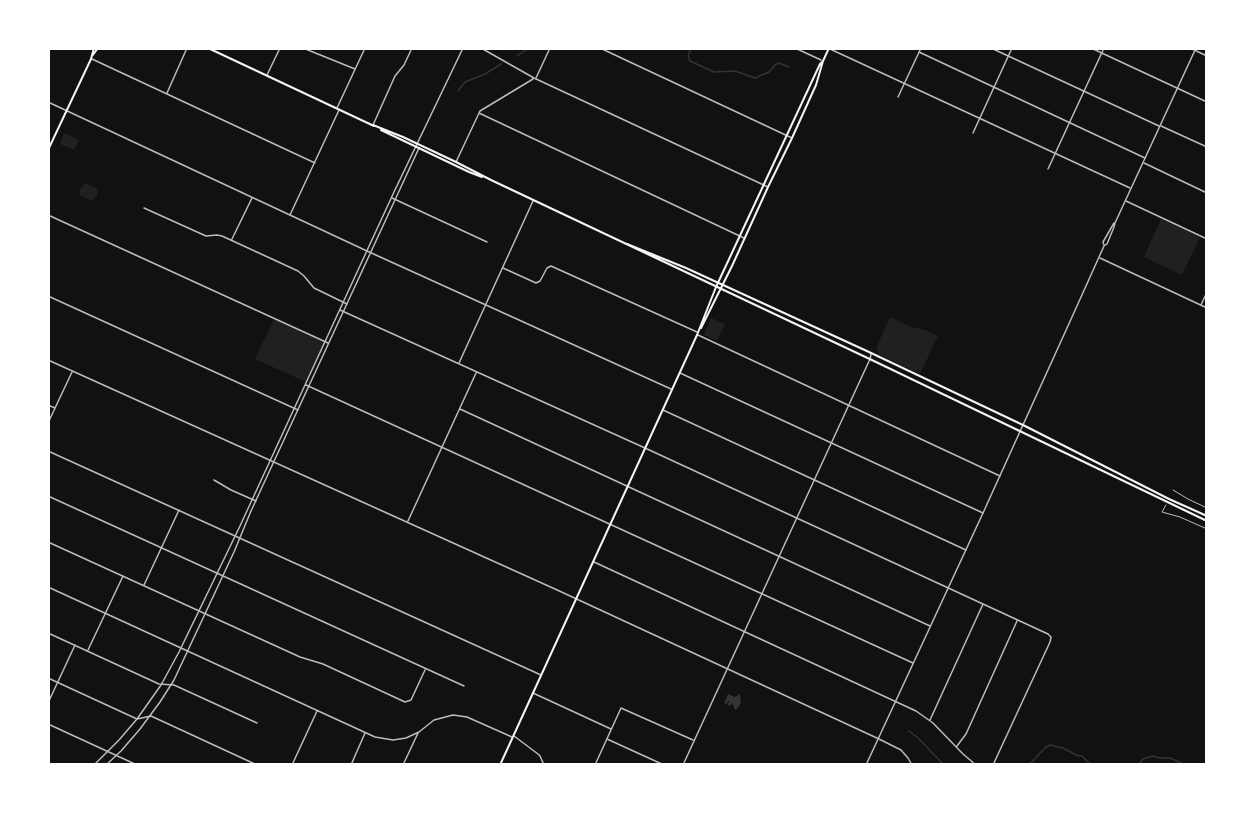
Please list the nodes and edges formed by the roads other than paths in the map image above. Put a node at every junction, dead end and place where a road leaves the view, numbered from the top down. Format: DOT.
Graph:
graph roads {
  1 [pos="96,48"];
  2 [pos="187,48"];
  3 [pos="208,48"];
  4 [pos="280,48"];
  5 [pos="303,48"];
  6 [pos="365,48"];
  7 [pos="412,48"];
  8 [pos="463,48"];
  9 [pos="481,48"];
  10 [pos="550,48"];
  11 [pos="600,48"];
  12 [pos="795,48"];
  13 [pos="921,48"];
  14 [pos="991,48"];
  15 [pos="1012,48"];
  16 [pos="1091,48"];
  17 [pos="1104,48"];
  18 [pos="1190,48"];
  19 [pos="829,49"];
  20 [pos="1196,49"];
  21 [pos="919,52"];
  22 [pos="1102,53"];
  23 [pos="1009,56"];
  24 [pos="1207,56"];
  25 [pos="91,58"];
  26 [pos="824,61"];
  27 [pos="355,69"];
  28 [pos="267,76"];
  29 [pos="534,79"];
  30 [pos="904,83"];
  31 [pos="994,87"];
  32 [pos="1178,88"];
  33 [pos="1084,91"];
  34 [pos="166,94"];
  35 [pos="898,97"];
  36 [pos="48,102"];
  37 [pos="1207,102"];
  38 [pos="338,109"];
  39 [pos="66,111"];
  40 [pos="479,113"];
  41 [pos="980,118"];
  42 [pos="1070,122"];
  43 [pos="373,126"];
  44 [pos="1160,126"];
  45 [pos="973,134"];
  46 [pos="787,136"];
  47 [pos="792,138"];
  48 [pos="418,146"];
  49 [pos="1207,147"];
  50 [pos="48,149"];
  51 [pos="1055,154"];
  52 [pos="1145,158"];
  53 [pos="315,163"];
  54 [pos="1143,163"];
  55 [pos="456,164"];
  56 [pos="1048,169"];
  57 [pos="764,185"];
  58 [pos="768,187"];
  59 [pos="1131,188"];
  60 [pos="1207,193"];
  61 [pos="252,198"];
  62 [pos="392,198"];
  63 [pos="395,200"];
  64 [pos="534,200"];
  65 [pos="1125,201"];
  66 [pos="144,208"];
  67 [pos="48,215"];
  68 [pos="290,215"];
  69 [pos="740,235"];
  70 [pos="745,237"];
  71 [pos="1207,239"];
  72 [pos="232,240"];
  73 [pos="487,242"];
  74 [pos="622,242"];
  75 [pos="367,251"];
  76 [pos="370,253"];
  77 [pos="1099,258"];
  78 [pos="502,268"];
  79 [pos="718,282"];
  80 [pos="723,285"];
  81 [pos="716,287"];
  82 [pos="721,290"];
  83 [pos="1207,291"];
  84 [pos="48,296"];
  85 [pos="343,302"];
  86 [pos="347,304"];
  87 [pos="485,305"];
  88 [pos="1201,305"];
  89 [pos="1207,308"];
  90 [pos="340,309"];
  91 [pos="344,311"];
  92 [pos="697,333"];
  93 [pos="325,342"];
  94 [pos="329,343"];
  95 [pos="871,353"];
  96 [pos="870,359"];
  97 [pos="48,360"];
  98 [pos="459,363"];
  99 [pos="72,371"];
  100 [pos="477,372"];
  101 [pos="679,372"];
  102 [pos="305,385"];
  103 [pos="309,386"];
  104 [pos="672,389"];
  105 [pos="48,405"];
  106 [pos="848,405"];
  107 [pos="55,408"];
  108 [pos="294,408"];
  109 [pos="298,410"];
  110 [pos="459,410"];
  111 [pos="662,410"];
  112 [pos="48,423"];
  113 [pos="1023,425"];
  114 [pos="1020,430"];
  115 [pos="831,442"];
  116 [pos="442,447"];
  117 [pos="645,448"];
  118 [pos="48,451"];
  119 [pos="270,460"];
  120 [pos="274,462"];
  121 [pos="1000,476"];
  122 [pos="214,480"];
  123 [pos="814,480"];
  124 [pos="628,486"];
  125 [pos="1173,490"];
  126 [pos="48,496"];
  127 [pos="252,499"];
  128 [pos="256,501"];
  129 [pos="1167,501"];
  130 [pos="1207,508"];
  131 [pos="179,510"];
  132 [pos="983,513"];
  133 [pos="1207,516"];
  134 [pos="796,518"];
  135 [pos="1207,521"];
  136 [pos="407,522"];
  137 [pos="610,523"];
  138 [pos="1207,529"];
  139 [pos="235,535"];
  140 [pos="241,538"];
  141 [pos="49,542"];
  142 [pos="48,547"];
  143 [pos="162,548"];
  144 [pos="966,550"];
  145 [pos="779,556"];
  146 [pos="593,561"];
  147 [pos="216,572"];
  148 [pos="123,576"];
  149 [pos="223,576"];
  150 [pos="144,585"];
  151 [pos="48,587"];
  152 [pos="948,588"];
  153 [pos="762,593"];
  154 [pos="576,599"];
  155 [pos="983,604"];
  156 [pos="199,610"];
  157 [pos="105,614"];
  158 [pos="205,614"];
  159 [pos="1018,620"];
  160 [pos="931,626"];
  161 [pos="744,631"];
  162 [pos="48,633"];
  163 [pos="75,645"];
  164 [pos="181,648"];
  165 [pos="88,651"];
  166 [pos="188,651"];
  167 [pos="914,663"];
  168 [pos="426,668"];
  169 [pos="727,669"];
  170 [pos="541,675"];
  171 [pos="48,678"];
  172 [pos="57,683"];
  173 [pos="162,684"];
  174 [pos="171,685"];
  175 [pos="464,686"];
  176 [pos="533,693"];
  177 [pos="896,701"];
  178 [pos="48,703"];
  179 [pos="318,710"];
  180 [pos="151,716"];
  181 [pos="137,719"];
  182 [pos="930,721"];
  183 [pos="257,723"];
  184 [pos="48,724"];
  185 [pos="611,729"];
  186 [pos="366,732"];
  187 [pos="419,732"];
  188 [pos="513,736"];
  189 [pos="406,738"];
  190 [pos="606,739"];
  191 [pos="879,739"];
  192 [pos="694,741"];
  193 [pos="413,744"];
  194 [pos="957,747"];
  195 [pos="108,752"];
  196 [pos="116,755"];
  197 [pos="94,765"];
  198 [pos="106,765"];
  199 [pos="137,765"];
  200 [pos="257,765"];
  201 [pos="292,765"];
  202 [pos="351,765"];
  203 [pos="404,765"];
  204 [pos="500,765"];
  205 [pos="544,765"];
  206 [pos="595,765"];
  207 [pos="664,765"];
  208 [pos="683,765"];
  209 [pos="866,765"];
  210 [pos="912,765"];
  211 [pos="976,765"];
  212 [pos="993,765"];
  1 -- 25 [label="main road"];
  2 -- 34 [label="street"];
  3 -- 28 [label="main road"];
  4 -- 28 [label="street"];
  5 -- 27 [label="street"];
  6 -- 27 [label="street"];
  7 -- 43 [label="street"];
  8 -- 48 [label="street"];
  9 -- 29 [label="street"];
  10 -- 29 [label="street"];
  11 -- 46 [label="street"];
  12 -- 26 [label="street"];
  13 -- 21 [label="street"];
  14 -- 23 [label="street"];
  15 -- 23 [label="street"];
  16 -- 22 [label="street"];
  17 -- 22 [label="street"];
  18 -- 20 [label="street"];
  19 -- 26 [label="main road"];
  19 -- 30 [label="street"];
  20 -- 24 [label="street"];
  20 -- 32 [label="street"];
  21 -- 30 [label="street"];
  21 -- 31 [label="street"];
  22 -- 32 [label="street"];
  22 -- 33 [label="street"];
  23 -- 31 [label="street"];
  23 -- 33 [label="street"];
  25 -- 34 [label="street"];
  25 -- 39 [label="main road"];
  26 -- 46 [label="main road"];
  26 -- 47 [label="main road"];
  27 -- 38 [label="street"];
  28 -- 38 [label="main road"];
  29 -- 40 [label="street"];
  29 -- 57 [label="street"];
  30 -- 35 [label="street"];
  30 -- 41 [label="street"];
  31 -- 41 [label="street"];
  31 -- 42 [label="street"];
  32 -- 37 [label="street"];
  32 -- 44 [label="street"];
  33 -- 42 [label="street"];
  33 -- 44 [label="street"];
  34 -- 53 [label="street"];
  36 -- 39 [label="street"];
  38 -- 43 [label="main road"];
  38 -- 53 [label="street"];
  39 -- 50 [label="main road"];
  39 -- 61 [label="street"];
  40 -- 55 [label="street"];
  40 -- 69 [label="street"];
  41 -- 45 [label="street"];
  41 -- 51 [label="street"];
  42 -- 51 [label="street"];
  42 -- 52 [label="street"];
  43 -- 48 [label="main road"];
  44 -- 49 [label="street"];
  44 -- 52 [label="street"];
  46 -- 47 [label="street"];
  46 -- 57 [label="main road"];
  47 -- 58 [label="main road"];
  48 -- 55 [label="main road"];
  48 -- 62 [label="street"];
  48 -- 63 [label="street"];
  51 -- 56 [label="street"];
  51 -- 59 [label="street"];
  52 -- 54 [label="street"];
  53 -- 68 [label="street"];
  54 -- 59 [label="street"];
  54 -- 60 [label="street"];
  55 -- 64 [label="main road"];
  57 -- 58 [label="street"];
  57 -- 69 [label="main road"];
  58 -- 70 [label="main road"];
  59 -- 65 [label="street"];
  61 -- 68 [label="street"];
  61 -- 72 [label="street"];
  62 -- 63 [label="street"];
  62 -- 75 [label="street"];
  63 -- 73 [label="street"];
  63 -- 76 [label="street"];
  64 -- 74 [label="main road"];
  64 -- 78 [label="street"];
  65 -- 71 [label="street"];
  65 -- 77 [label="street"];
  66 -- 72 [label="street"];
  67 -- 93 [label="street"];
  68 -- 75 [label="street"];
  69 -- 70 [label="street"];
  69 -- 79 [label="main road"];
  70 -- 80 [label="main road"];
  72 -- 85 [label="street"];
  74 -- 79 [label="main road"];
  74 -- 81 [label="main road"];
  75 -- 76 [label="street"];
  75 -- 85 [label="street"];
  76 -- 86 [label="street"];
  76 -- 87 [label="street"];
  77 -- 88 [label="street"];
  77 -- 113 [label="street"];
  78 -- 87 [label="street"];
  78 -- 92 [label="street"];
  79 -- 80 [label="main road"];
  79 -- 81 [label="main road"];
  80 -- 82 [label="main road"];
  80 -- 95 [label="main road"];
  81 -- 82 [label="main road"];
  81 -- 92 [label="main road"];
  82 -- 92 [label="main road"];
  82 -- 96 [label="main road"];
  83 -- 88 [label="street"];
  84 -- 108 [label="street"];
  85 -- 86 [label="street"];
  85 -- 90 [label="street"];
  86 -- 91 [label="street"];
  87 -- 98 [label="street"];
  87 -- 104 [label="street"];
  88 -- 89 [label="street"];
  90 -- 91 [label="street"];
  90 -- 93 [label="street"];
  91 -- 94 [label="street"];
  91 -- 98 [label="street"];
  92 -- 101 [label="main road"];
  92 -- 106 [label="street"];
  93 -- 94 [label="street"];
  93 -- 102 [label="street"];
  94 -- 103 [label="street"];
  95 -- 96 [label="street"];
  95 -- 113 [label="main road"];
  96 -- 106 [label="street"];
  96 -- 114 [label="main road"];
  97 -- 99 [label="street"];
  98 -- 100 [label="street"];
  99 -- 107 [label="street"];
  99 -- 119 [label="street"];
  100 -- 110 [label="street"];
  100 -- 117 [label="street"];
  101 -- 104 [label="main road"];
  101 -- 115 [label="street"];
  102 -- 103 [label="street"];
  102 -- 108 [label="street"];
  103 -- 109 [label="street"];
  103 -- 116 [label="street"];
  104 -- 111 [label="main road"];
  105 -- 107 [label="street"];
  106 -- 115 [label="street"];
  106 -- 121 [label="street"];
  107 -- 112 [label="street"];
  108 -- 109 [label="street"];
  108 -- 119 [label="street"];
  109 -- 120 [label="street"];
  110 -- 116 [label="street"];
  110 -- 124 [label="street"];
  111 -- 117 [label="main road"];
  111 -- 123 [label="street"];
  113 -- 114 [label="street"];
  113 -- 133 [label="main road"];
  114 -- 121 [label="street"];
  114 -- 129 [label="main road"];
  115 -- 123 [label="street"];
  115 -- 132 [label="street"];
  116 -- 136 [label="street"];
  116 -- 137 [label="street"];
  117 -- 124 [label="main road"];
  117 -- 134 [label="street"];
  118 -- 131 [label="street"];
  119 -- 120 [label="street"];
  119 -- 127 [label="street"];
  120 -- 128 [label="street"];
  120 -- 136 [label="street"];
  121 -- 132 [label="street"];
  122 -- 127 [label="street"];
  123 -- 134 [label="street"];
  123 -- 144 [label="street"];
  124 -- 137 [label="main road"];
  124 -- 145 [label="street"];
  125 -- 130 [label="lane"];
  126 -- 143 [label="street"];
  127 -- 128 [label="street"];
  127 -- 139 [label="street"];
  128 -- 140 [label="street"];
  129 -- 135 [label="main road"];
  129 -- 138 [label="lane"];
  131 -- 139 [label="street"];
  131 -- 143 [label="street"];
  132 -- 144 [label="street"];
  134 -- 145 [label="street"];
  134 -- 152 [label="street"];
  136 -- 154 [label="street"];
  137 -- 146 [label="main road"];
  137 -- 153 [label="street"];
  139 -- 140 [label="street"];
  139 -- 147 [label="street"];
  140 -- 149 [label="street"];
  140 -- 170 [label="street"];
  141 -- 142 [label="street"];
  141 -- 148 [label="street"];
  143 -- 147 [label="street"];
  143 -- 150 [label="street"];
  144 -- 152 [label="street"];
  145 -- 153 [label="street"];
  145 -- 160 [label="street"];
  146 -- 154 [label="main road"];
  146 -- 161 [label="street"];
  147 -- 149 [label="street"];
  147 -- 156 [label="street"];
  148 -- 150 [label="street"];
  148 -- 157 [label="street"];
  149 -- 158 [label="street"];
  149 -- 168 [label="street"];
  150 -- 156 [label="street"];
  151 -- 157 [label="street"];
  152 -- 155 [label="street"];
  152 -- 160 [label="street"];
  153 -- 161 [label="street"];
  153 -- 167 [label="street"];
  154 -- 169 [label="street"];
  154 -- 170 [label="main road"];
  155 -- 159 [label="street"];
  155 -- 182 [label="street"];
  156 -- 158 [label="street"];
  156 -- 164 [label="street"];
  157 -- 164 [label="street"];
  157 -- 165 [label="street"];
  158 -- 166 [label="street"];
  158 -- 168 [label="street"];
  159 -- 194 [label="street"];
  159 -- 212 [label="street"];
  160 -- 167 [label="street"];
  161 -- 169 [label="street"];
  161 -- 177 [label="street"];
  162 -- 163 [label="street"];
  163 -- 165 [label="street"];
  163 -- 172 [label="street"];
  164 -- 166 [label="street"];
  164 -- 173 [label="street"];
  165 -- 173 [label="street"];
  166 -- 174 [label="street"];
  166 -- 179 [label="street"];
  167 -- 177 [label="street"];
  168 -- 175 [label="street"];
  169 -- 191 [label="street"];
  169 -- 192 [label="street"];
  170 -- 176 [label="main road"];
  171 -- 172 [label="street"];
  172 -- 178 [label="street"];
  172 -- 181 [label="street"];
  173 -- 174 [label="street"];
  173 -- 181 [label="street"];
  174 -- 180 [label="street"];
  174 -- 183 [label="street"];
  176 -- 185 [label="street"];
  176 -- 188 [label="main road"];
  177 -- 182 [label="street"];
  177 -- 191 [label="street"];
  179 -- 186 [label="street"];
  179 -- 201 [label="street"];
  180 -- 181 [label="street"];
  180 -- 196 [label="street"];
  180 -- 200 [label="street"];
  181 -- 195 [label="street"];
  182 -- 194 [label="street"];
  184 -- 195 [label="street"];
  185 -- 190 [label="street"];
  185 -- 192 [label="street"];
  186 -- 189 [label="street"];
  186 -- 202 [label="street"];
  187 -- 188 [label="street"];
  187 -- 189 [label="street"];
  187 -- 193 [label="street"];
  188 -- 204 [label="main road"];
  188 -- 205 [label="street"];
  189 -- 193 [label="street"];
  190 -- 206 [label="street"];
  190 -- 207 [label="street"];
  191 -- 209 [label="street"];
  191 -- 210 [label="street"];
  192 -- 208 [label="street"];
  193 -- 203 [label="street"];
  194 -- 211 [label="street"];
  195 -- 196 [label="street"];
  195 -- 197 [label="street"];
  196 -- 198 [label="street"];
  196 -- 199 [label="street"];
}
